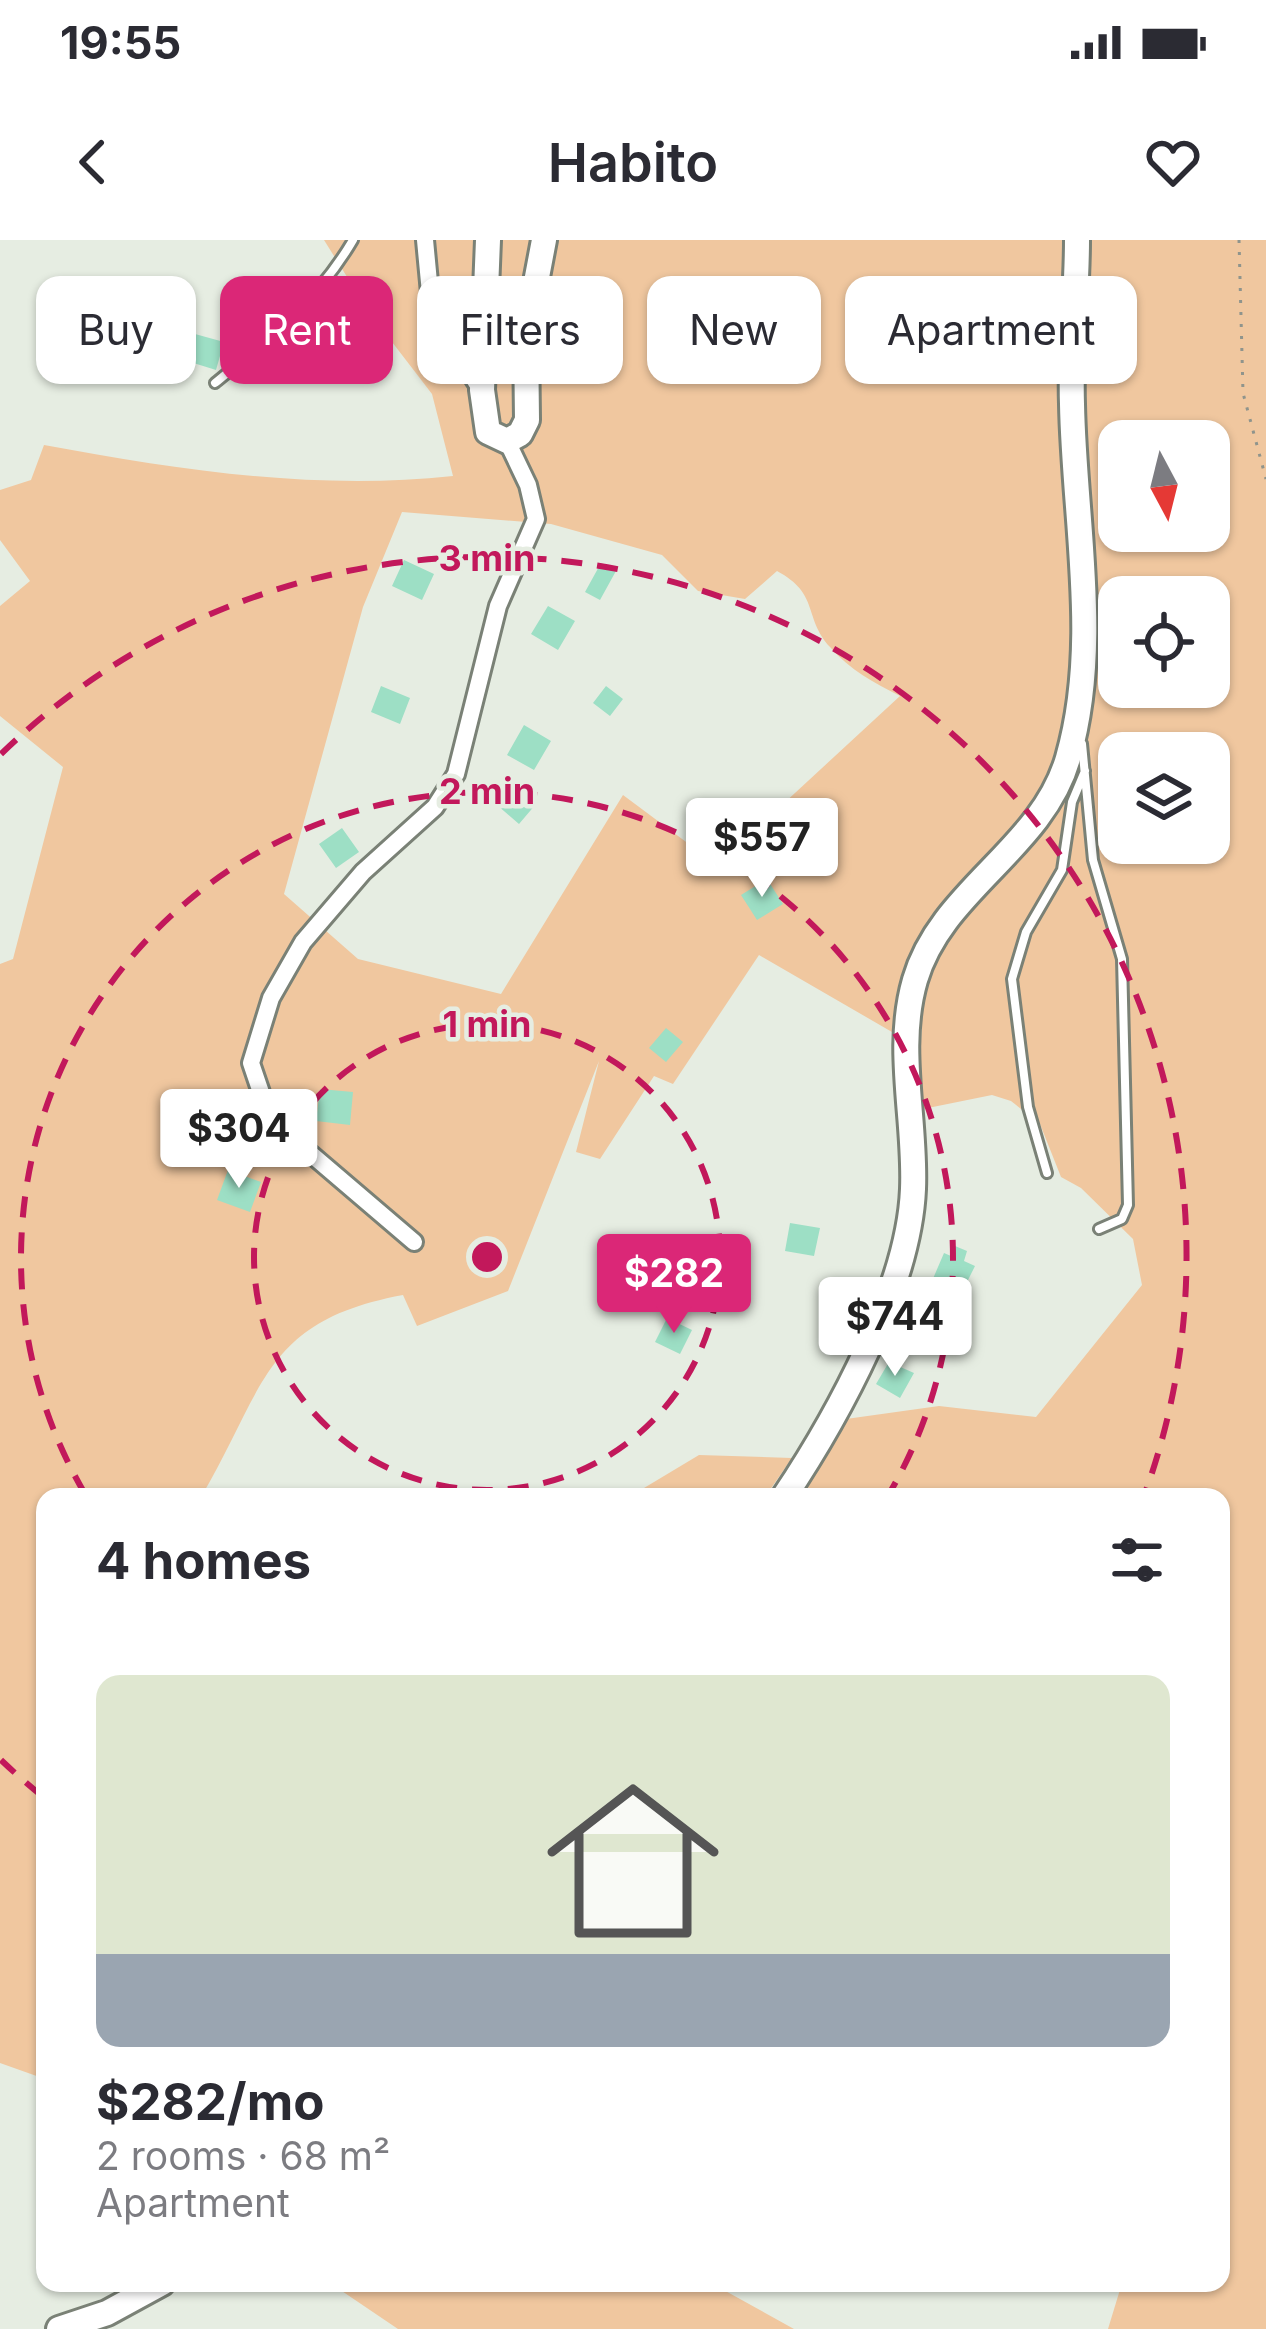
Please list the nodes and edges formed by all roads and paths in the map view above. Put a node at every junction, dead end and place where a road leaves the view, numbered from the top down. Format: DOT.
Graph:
graph roads {
  1 [pos="352,240"];
  2 [pos="424,240"];
  3 [pos="488,240"];
  4 [pos="544,240"];
  5 [pos="1077,240"];
  6 [pos="1239,240"];
  7 [pos="215,383"];
  8 [pos="482,390"];
  9 [pos="507,441"];
  10 [pos="1266,479"];
  11 [pos="1079,677"];
  12 [pos="1086,770"];
  13 [pos="1047,1173"];
  14 [pos="1099,1229"];
  15 [pos="414,1242"];
  16 [pos="789,1488"];
  17 [pos="146,2292"];
  18 [pos="59,2329"];
  1 -- 7 [label="lane"];
  2 -- 8 [label="street"];
  3 -- 8 [label="main road"];
  4 -- 9 [label="main road"];
  5 -- 11 [label="main road"];
  6 -- 10 [label="path"];
  8 -- 9 [label="main road"];
  9 -- 15 [label="street"];
  11 -- 12 [label="lane"];
  11 -- 16 [label="main road"];
  12 -- 13 [label="lane"];
  12 -- 14 [label="lane"];
  17 -- 18 [label="main road"];
}
